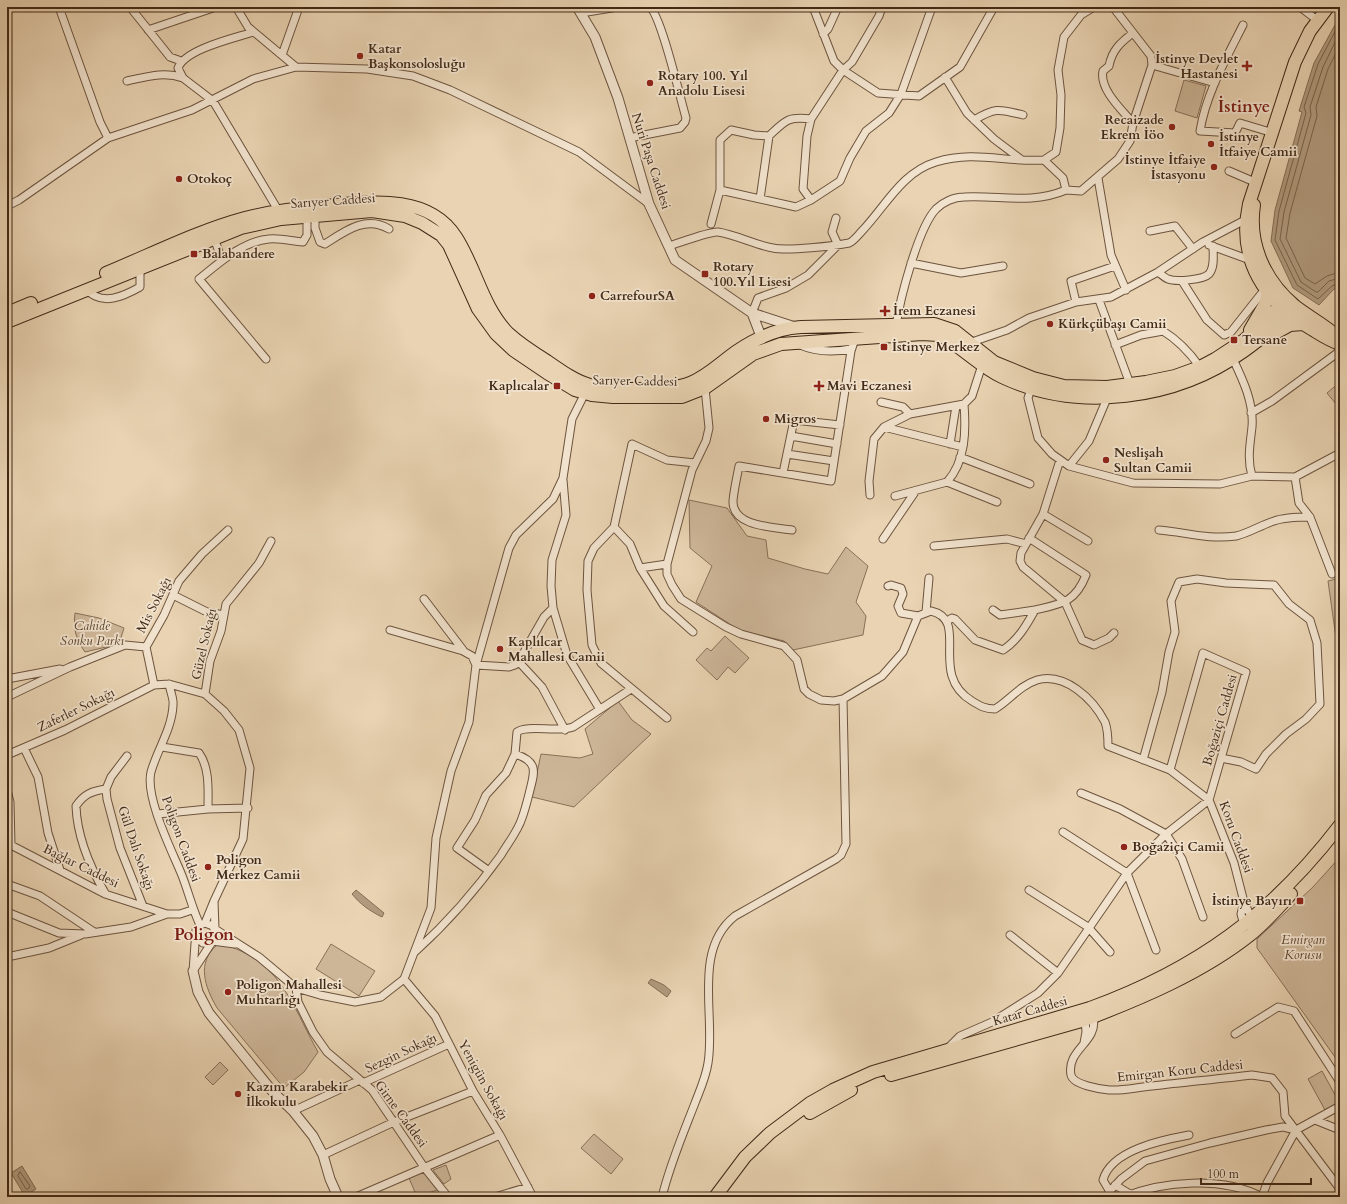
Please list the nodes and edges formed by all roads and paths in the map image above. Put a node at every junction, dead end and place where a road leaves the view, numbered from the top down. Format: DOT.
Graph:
graph roads {
  1 [pos="130,7"];
  2 [pos="216,7"];
  3 [pos="236,7"];
  4 [pos="299,7"];
  5 [pos="618,7"];
  6 [pos="650,7"];
  7 [pos="813,7"];
  8 [pos="838,7"];
  9 [pos="882,7"];
  10 [pos="932,7"];
  11 [pos="994,7"];
  12 [pos="1094,7"];
  13 [pos="1113,7"];
  14 [pos="1300,7"];
  15 [pos="1328,7"];
  16 [pos="63,9"];
  17 [pos="579,10"];
  18 [pos="1317,20"];
  19 [pos="1243,25"];
  20 [pos="148,30"];
  21 [pos="253,32"];
  22 [pos="1133,32"];
  23 [pos="823,34"];
  24 [pos="282,55"];
  25 [pos="181,61"];
  26 [pos="1152,65"];
  27 [pos="296,67"];
  28 [pos="843,70"];
  29 [pos="946,77"];
  30 [pos="183,78"];
  31 [pos="127,81"];
  32 [pos="1215,82"];
  33 [pos="902,94"];
  34 [pos="213,101"];
  35 [pos="1023,115"];
  36 [pos="811,119"];
  37 [pos="974,120"];
  38 [pos="1133,123"];
  39 [pos="1273,133"];
  40 [pos="769,136"];
  41 [pos="108,138"];
  42 [pos="630,138"];
  43 [pos="1044,160"];
  44 [pos="1023,162"];
  45 [pos="1229,171"];
  46 [pos="1098,178"];
  47 [pos="1257,184"];
  48 [pos="720,190"];
  49 [pos="1066,190"];
  50 [pos="760,199"];
  51 [pos="811,200"];
  52 [pos="649,204"];
  53 [pos="7,206"];
  54 [pos="278,210"];
  55 [pos="311,216"];
  56 [pos="836,218"];
  57 [pos="1245,220"];
  58 [pos="711,224"];
  59 [pos="390,229"];
  60 [pos="1150,231"];
  61 [pos="214,238"];
  62 [pos="1203,242"];
  63 [pos="838,245"];
  64 [pos="669,246"];
  65 [pos="1212,246"];
  66 [pos="1193,249"];
  67 [pos="222,260"];
  68 [pos="1250,260"];
  69 [pos="911,264"];
  70 [pos="1003,266"];
  71 [pos="1115,266"];
  72 [pos="140,268"];
  73 [pos="1158,272"];
  74 [pos="1182,281"];
  75 [pos="86,289"];
  76 [pos="1126,290"];
  77 [pos="1266,291"];
  78 [pos="1099,300"];
  79 [pos="1076,302"];
  80 [pos="1285,306"];
  81 [pos="7,313"];
  82 [pos="752,313"];
  83 [pos="7,322"];
  84 [pos="1303,324"];
  85 [pos="896,326"];
  86 [pos="796,327"];
  87 [pos="855,327"];
  88 [pos="762,338"];
  89 [pos="1340,338"];
  90 [pos="1248,342"];
  91 [pos="969,343"];
  92 [pos="781,344"];
  93 [pos="797,344"];
  94 [pos="853,344"];
  95 [pos="1340,344"];
  96 [pos="1115,345"];
  97 [pos="1340,351"];
  98 [pos="266,359"];
  99 [pos="1233,359"];
  100 [pos="985,361"];
  101 [pos="1200,367"];
  102 [pos="703,383"];
  103 [pos="1032,383"];
  104 [pos="1130,384"];
  105 [pos="587,389"];
  106 [pos="1107,391"];
  107 [pos="881,402"];
  108 [pos="964,404"];
  109 [pos="956,406"];
  110 [pos="1251,413"];
  111 [pos="910,414"];
  112 [pos="840,425"];
  113 [pos="884,427"];
  114 [pos="790,436"];
  115 [pos="837,444"];
  116 [pos="950,444"];
  117 [pos="963,447"];
  118 [pos="1340,453"];
  119 [pos="787,454"];
  120 [pos="960,457"];
  121 [pos="1060,460"];
  122 [pos="834,461"];
  123 [pos="695,463"];
  124 [pos="1069,466"];
  125 [pos="783,473"];
  126 [pos="1252,476"];
  127 [pos="1295,477"];
  128 [pos="563,478"];
  129 [pos="947,482"];
  130 [pos="1030,484"];
  131 [pos="915,492"];
  132 [pos="870,495"];
  133 [pos="895,496"];
  134 [pos="997,502"];
  135 [pos="1043,514"];
  136 [pos="1310,517"];
  137 [pos="614,527"];
  138 [pos="228,530"];
  139 [pos="792,530"];
  140 [pos="1159,530"];
  141 [pos="883,538"];
  142 [pos="271,541"];
  143 [pos="1028,541"];
  144 [pos="1088,541"];
  145 [pos="934,546"];
  146 [pos="667,564"];
  147 [pos="640,568"];
  148 [pos="1332,574"];
  149 [pos="929,578"];
  150 [pos="888,586"];
  151 [pos="173,595"];
  152 [pos="424,599"];
  153 [pos="1065,602"];
  154 [pos="553,608"];
  155 [pos="993,610"];
  156 [pos="1035,610"];
  157 [pos="926,612"];
  158 [pos="224,615"];
  159 [pos="918,616"];
  160 [pos="947,621"];
  161 [pos="390,630"];
  162 [pos="693,632"];
  163 [pos="1114,633"];
  164 [pos="146,647"];
  165 [pos="463,651"];
  166 [pos="518,661"];
  167 [pos="476,665"];
  168 [pos="70,667"];
  169 [pos="7,679"];
  170 [pos="169,684"];
  171 [pos="154,685"];
  172 [pos="631,689"];
  173 [pos="205,694"];
  174 [pos="7,697"];
  175 [pos="843,699"];
  176 [pos="599,708"];
  177 [pos="667,718"];
  178 [pos="565,730"];
  179 [pos="162,747"];
  180 [pos="24,748"];
  181 [pos="515,754"];
  182 [pos="7,755"];
  183 [pos="127,756"];
  184 [pos="1221,758"];
  185 [pos="1143,760"];
  186 [pos="1170,770"];
  187 [pos="106,789"];
  188 [pos="7,790"];
  189 [pos="1081,793"];
  190 [pos="1209,800"];
  191 [pos="248,808"];
  192 [pos="208,809"];
  193 [pos="158,814"];
  194 [pos="1340,825"];
  195 [pos="1063,832"];
  196 [pos="1166,834"];
  197 [pos="1340,837"];
  198 [pos="9,844"];
  199 [pos="60,870"];
  200 [pos="490,870"];
  201 [pos="1127,872"];
  202 [pos="7,884"];
  203 [pos="1029,890"];
  204 [pos="105,894"];
  205 [pos="214,901"];
  206 [pos="142,906"];
  207 [pos="192,910"];
  208 [pos="7,912"];
  209 [pos="167,914"];
  210 [pos="1203,917"];
  211 [pos="203,924"];
  212 [pos="1251,926"];
  213 [pos="1088,927"];
  214 [pos="215,929"];
  215 [pos="94,932"];
  216 [pos="85,934"];
  217 [pos="1010,935"];
  218 [pos="196,937"];
  219 [pos="212,941"];
  220 [pos="236,944"];
  221 [pos="1156,950"];
  222 [pos="414,952"];
  223 [pos="1110,952"];
  224 [pos="7,957"];
  225 [pos="193,971"];
  226 [pos="1058,973"];
  227 [pos="404,979"];
  228 [pos="296,988"];
  229 [pos="1087,1014"];
  230 [pos="1235,1034"];
  231 [pos="449,1044"];
  232 [pos="946,1052"];
  233 [pos="361,1082"];
  234 [pos="1340,1082"];
  235 [pos="473,1091"];
  236 [pos="1340,1106"];
  237 [pos="293,1112"];
  238 [pos="1315,1120"];
  239 [pos="394,1122"];
  240 [pos="1296,1130"];
  241 [pos="1340,1130"];
  242 [pos="500,1135"];
  243 [pos="1188,1135"];
  244 [pos="323,1155"];
  245 [pos="424,1167"];
  246 [pos="1115,1185"];
  247 [pos="528,1188"];
  248 [pos="1340,1189"];
  249 [pos="1130,1194"];
  250 [pos="1111,1195"];
  251 [pos="338,1197"];
  252 [pos="356,1197"];
  253 [pos="448,1197"];
  254 [pos="495,1197"];
  255 [pos="533,1197"];
  256 [pos="662,1197"];
  257 [pos="715,1197"];
  258 [pos="724,1197"];
  259 [pos="1122,1197"];
  260 [pos="1262,1197"];
  1 -- 20 [label="street"];
  2 -- 20 [label="street"];
  3 -- 21 [label="street"];
  4 -- 24 [label="street"];
  5 -- 17 [label="street"];
  6 -- 42 [label="street"];
  7 -- 23 [label="street"];
  8 -- 23 [label="street"];
  9 -- 28 [label="street"];
  10 -- 33 [label="street"];
  11 -- 29 [label="street"];
  12 -- 43 [label="street"];
  13 -- 22 [label="street"];
  14 -- 18 [label="street"];
  15 -- 18 [label="main road"];
  16 -- 41 [label="street"];
  17 -- 42 [label="street, Nuri Paşa Caddesi"];
  18 -- 39 [label="main road"];
  19 -- 32 [label="street"];
  20 -- 25 [label="street"];
  21 -- 24 [label="street"];
  21 -- 25 [label="street"];
  22 -- 26 [label="street"];
  22 -- 38 [label="street"];
  23 -- 28 [label="street"];
  24 -- 27 [label="street"];
  25 -- 30 [label="street"];
  26 -- 32 [label="street"];
  26 -- 38 [label="street"];
  27 -- 34 [label="street"];
  27 -- 52 [label="street"];
  28 -- 33 [label="street"];
  28 -- 36 [label="street"];
  29 -- 33 [label="street"];
  29 -- 37 [label="street"];
  30 -- 31 [label="street"];
  30 -- 34 [label="street"];
  32 -- 39 [label="street"];
  33 -- 51 [label="street"];
  34 -- 41 [label="street"];
  34 -- 54 [label="street"];
  35 -- 37 [label="street"];
  36 -- 40 [label="street"];
  36 -- 51 [label="street"];
  37 -- 44 [label="street"];
  38 -- 46 [label="street"];
  39 -- 47 [label="main road"];
  40 -- 48 [label="street"];
  40 -- 50 [label="street"];
  41 -- 53 [label="street"];
  42 -- 52 [label="street, Nuri Paşa Caddesi"];
  43 -- 44 [label="street"];
  43 -- 49 [label="street"];
  44 -- 63 [label="street"];
  45 -- 47 [label="street"];
  46 -- 49 [label="street"];
  46 -- 71 [label="street"];
  47 -- 57 [label="main road"];
  47 -- 80 [label="main road"];
  48 -- 50 [label="street"];
  48 -- 58 [label="street"];
  49 -- 69 [label="street"];
  50 -- 51 [label="street"];
  52 -- 64 [label="street, Nuri Paşa Caddesi"];
  54 -- 81 [label="main road, Sarıyer Caddesi"];
  54 -- 105 [label="main road, Sarıyer Caddesi"];
  55 -- 59 [label="street"];
  55 -- 61 [label="main road, Sarıyer Caddesi"];
  55 -- 67 [label="street"];
  55 -- 105 [label="main road, Sarıyer Caddesi"];
  56 -- 63 [label="street"];
  57 -- 62 [label="street"];
  57 -- 68 [label="main road"];
  60 -- 66 [label="street"];
  61 -- 67 [label="street"];
  61 -- 72 [label="main road, Sarıyer Caddesi"];
  62 -- 65 [label="street"];
  62 -- 66 [label="street"];
  63 -- 64 [label="street"];
  63 -- 82 [label="street"];
  64 -- 82 [label="street, Nuri Paşa Caddesi"];
  65 -- 68 [label="street"];
  65 -- 74 [label="street"];
  66 -- 73 [label="street"];
  67 -- 98 [label="street"];
  68 -- 77 [label="main road"];
  69 -- 70 [label="street"];
  69 -- 85 [label="street"];
  71 -- 76 [label="street"];
  71 -- 79 [label="street"];
  72 -- 75 [label="main road, Sarıyer Caddesi"];
  72 -- 75 [label="street"];
  73 -- 74 [label="street"];
  73 -- 76 [label="street"];
  74 -- 77 [label="street"];
  75 -- 83 [label="main road, Sarıyer Caddesi"];
  76 -- 78 [label="street"];
  77 -- 80 [label="main road"];
  77 -- 90 [label="main road"];
  78 -- 79 [label="street"];
  78 -- 96 [label="street"];
  79 -- 91 [label="street"];
  80 -- 84 [label="main road"];
  80 -- 89 [label="main road"];
  80 -- 90 [label="main road, Sarıyer Caddesi"];
  82 -- 86 [label="street, Nuri Paşa Caddesi"];
  82 -- 88 [label="street"];
  84 -- 90 [label="main road"];
  84 -- 95 [label="main road"];
  85 -- 87 [label="main road, Sarıyer Caddesi"];
  85 -- 91 [label="main road, Sarıyer Caddesi"];
  86 -- 87 [label="main road, Sarıyer Caddesi"];
  86 -- 88 [label="main road, Sarıyer Caddesi"];
  86 -- 93 [label="main road"];
  87 -- 94 [label="main road"];
  88 -- 92 [label="main road"];
  88 -- 102 [label="main road, Sarıyer Caddesi"];
  90 -- 99 [label="main road, Sarıyer Caddesi"];
  90 -- 101 [label="main road, Sarıyer Caddesi"];
  91 -- 100 [label="main road, Sarıyer Caddesi"];
  92 -- 93 [label="main road, Sarıyer Caddesi"];
  92 -- 102 [label="main road, Sarıyer Caddesi"];
  93 -- 94 [label="main road, Sarıyer Caddesi"];
  94 -- 100 [label="main road, Sarıyer Caddesi"];
  94 -- 112 [label="street"];
  96 -- 101 [label="street"];
  96 -- 104 [label="street"];
  97 -- 110 [label="street"];
  99 -- 106 [label="main road, Sarıyer Caddesi"];
  99 -- 110 [label="street"];
  100 -- 103 [label="main road, Sarıyer Caddesi"];
  100 -- 108 [label="street"];
  101 -- 104 [label="main road, Sarıyer Caddesi"];
  102 -- 105 [label="main road, Sarıyer Caddesi"];
  102 -- 123 [label="street"];
  103 -- 106 [label="main road, Sarıyer Caddesi"];
  103 -- 121 [label="street"];
  104 -- 106 [label="main road, Sarıyer Caddesi"];
  105 -- 128 [label="street"];
  106 -- 124 [label="street"];
  107 -- 111 [label="street"];
  108 -- 109 [label="street"];
  108 -- 117 [label="street"];
  109 -- 111 [label="street"];
  109 -- 116 [label="street"];
  110 -- 126 [label="street"];
  111 -- 113 [label="street"];
  112 -- 114 [label="street"];
  112 -- 115 [label="street"];
  113 -- 116 [label="street"];
  113 -- 132 [label="street"];
  114 -- 115 [label="street"];
  114 -- 119 [label="street"];
  115 -- 122 [label="street"];
  116 -- 117 [label="street"];
  117 -- 120 [label="street"];
  118 -- 127 [label="street"];
  119 -- 122 [label="street"];
  119 -- 125 [label="street"];
  120 -- 129 [label="street"];
  120 -- 130 [label="street"];
  121 -- 124 [label="street"];
  121 -- 135 [label="street"];
  122 -- 125 [label="street"];
  123 -- 137 [label="street"];
  123 -- 146 [label="street"];
  124 -- 126 [label="street"];
  125 -- 139 [label="street"];
  126 -- 127 [label="street"];
  127 -- 136 [label="street"];
  128 -- 154 [label="street"];
  128 -- 167 [label="street"];
  129 -- 131 [label="street"];
  129 -- 134 [label="street"];
  131 -- 133 [label="street"];
  131 -- 141 [label="street"];
  135 -- 143 [label="street"];
  135 -- 144 [label="street"];
  136 -- 140 [label="street"];
  136 -- 148 [label="street"];
  137 -- 147 [label="street"];
  137 -- 172 [label="street"];
  138 -- 151 [label="street, Mis Sokağı"];
  142 -- 158 [label="street, Güzel Sokağı"];
  143 -- 145 [label="street"];
  143 -- 153 [label="street"];
  143 -- 153 [label="street"];
  146 -- 147 [label="street"];
  146 -- 175 [label="street"];
  147 -- 162 [label="street"];
  149 -- 157 [label="street"];
  150 -- 159 [label="street"];
  151 -- 158 [label="street"];
  151 -- 164 [label="street, Mis Sokağı"];
  152 -- 165 [label="street"];
  153 -- 156 [label="street"];
  153 -- 163 [label="street"];
  154 -- 166 [label="street"];
  154 -- 176 [label="street"];
  155 -- 156 [label="street"];
  156 -- 160 [label="street"];
  157 -- 159 [label="street"];
  157 -- 160 [label="street"];
  158 -- 173 [label="street, Güzel Sokağı"];
  159 -- 175 [label="street"];
  160 -- 185 [label="street, Koru Caddesi"];
  161 -- 165 [label="street"];
  164 -- 168 [label="street"];
  164 -- 171 [label="street, Mis Sokağı"];
  165 -- 167 [label="street"];
  166 -- 167 [label="street"];
  166 -- 178 [label="street"];
  167 -- 222 [label="street"];
  168 -- 169 [label="street"];
  168 -- 174 [label="street"];
  170 -- 171 [label="street"];
  170 -- 173 [label="street"];
  170 -- 179 [label="street, Poligon Caddesi"];
  171 -- 180 [label="street, Zaferler Sokağı"];
  172 -- 176 [label="street"];
  172 -- 177 [label="street"];
  173 -- 191 [label="street"];
  175 -- 256 [label="street"];
  176 -- 178 [label="street"];
  178 -- 181 [label="street"];
  179 -- 192 [label="street"];
  179 -- 193 [label="street, Poligon Caddesi"];
  180 -- 182 [label="street, Zaferler Sokağı"];
  180 -- 199 [label="street"];
  181 -- 200 [label="street"];
  181 -- 200 [label="street"];
  183 -- 187 [label="street"];
  184 -- 185 [label="street"];
  184 -- 186 [label="street, Boğaziçi Caddesi"];
  184 -- 190 [label="street, Boğaziçi Caddesi"];
  185 -- 186 [label="street, Koru Caddesi"];
  186 -- 190 [label="street, Koru Caddesi"];
  187 -- 204 [label="street"];
  187 -- 206 [label="street, Gül Dalı Sokağı"];
  188 -- 198 [label="street"];
  189 -- 196 [label="street"];
  190 -- 196 [label="street"];
  190 -- 212 [label="street, Koru Caddesi"];
  191 -- 192 [label="street"];
  191 -- 205 [label="street"];
  192 -- 193 [label="street"];
  193 -- 207 [label="street, Poligon Caddesi"];
  194 -- 212 [label="main road, Katar Caddesi"];
  195 -- 201 [label="street"];
  196 -- 201 [label="street"];
  196 -- 210 [label="street"];
  197 -- 212 [label="main road, Katar Caddesi"];
  198 -- 199 [label="street, Bağlar Caddesi"];
  199 -- 204 [label="street, Bağlar Caddesi"];
  200 -- 222 [label="street"];
  201 -- 213 [label="street"];
  201 -- 221 [label="street"];
  202 -- 215 [label="street"];
  203 -- 213 [label="street"];
  204 -- 206 [label="street, Bağlar Caddesi"];
  205 -- 211 [label="street"];
  205 -- 214 [label="street"];
  206 -- 209 [label="street, Bağlar Caddesi"];
  207 -- 209 [label="street, Bağlar Caddesi"];
  207 -- 211 [label="street, Poligon Caddesi"];
  208 -- 216 [label="street"];
  209 -- 215 [label="street"];
  211 -- 214 [label="street"];
  211 -- 218 [label="street"];
  212 -- 229 [label="main road, Katar Caddesi"];
  213 -- 223 [label="street"];
  213 -- 226 [label="street"];
  214 -- 219 [label="street"];
  214 -- 220 [label="street"];
  215 -- 216 [label="street"];
  216 -- 224 [label="street"];
  217 -- 226 [label="street"];
  218 -- 219 [label="street"];
  218 -- 225 [label="street"];
  219 -- 220 [label="street"];
  219 -- 225 [label="street"];
  220 -- 228 [label="street"];
  222 -- 227 [label="street"];
  225 -- 237 [label="street"];
  226 -- 232 [label="street"];
  227 -- 228 [label="street"];
  227 -- 231 [label="street, Yenigün Sokağı"];
  228 -- 233 [label="street, Girne Caddesi"];
  229 -- 232 [label="main road, Katar Caddesi"];
  229 -- 240 [label="street, Emirgan Koru Caddesi"];
  229 -- 258 [label="main road, Katar Caddesi"];
  230 -- 234 [label="street"];
  231 -- 233 [label="street, Sezgin Sokağı"];
  231 -- 235 [label="street, Yenigün Sokağı"];
  232 -- 257 [label="main road, Katar Caddesi"];
  233 -- 237 [label="street, Sezgin Sokağı"];
  233 -- 239 [label="street, Girne Caddesi"];
  235 -- 239 [label="street"];
  235 -- 242 [label="street, Yenigün Sokağı"];
  236 -- 238 [label="street"];
  237 -- 244 [label="street"];
  238 -- 240 [label="street"];
  238 -- 241 [label="street"];
  239 -- 244 [label="street"];
  239 -- 245 [label="street, Girne Caddesi"];
  240 -- 246 [label="street"];
  240 -- 248 [label="street, Emirgan Koru Caddesi"];
  240 -- 260 [label="street"];
  242 -- 245 [label="street"];
  242 -- 247 [label="street, Yenigün Sokağı"];
  243 -- 250 [label="street"];
  244 -- 251 [label="street"];
  245 -- 252 [label="street"];
  245 -- 253 [label="street, Girne Caddesi"];
  246 -- 249 [label="street"];
  246 -- 250 [label="street"];
  247 -- 254 [label="street"];
  247 -- 255 [label="street, Yenigün Sokağı"];
  249 -- 259 [label="street"];
  249 -- 260 [label="street"];
}
